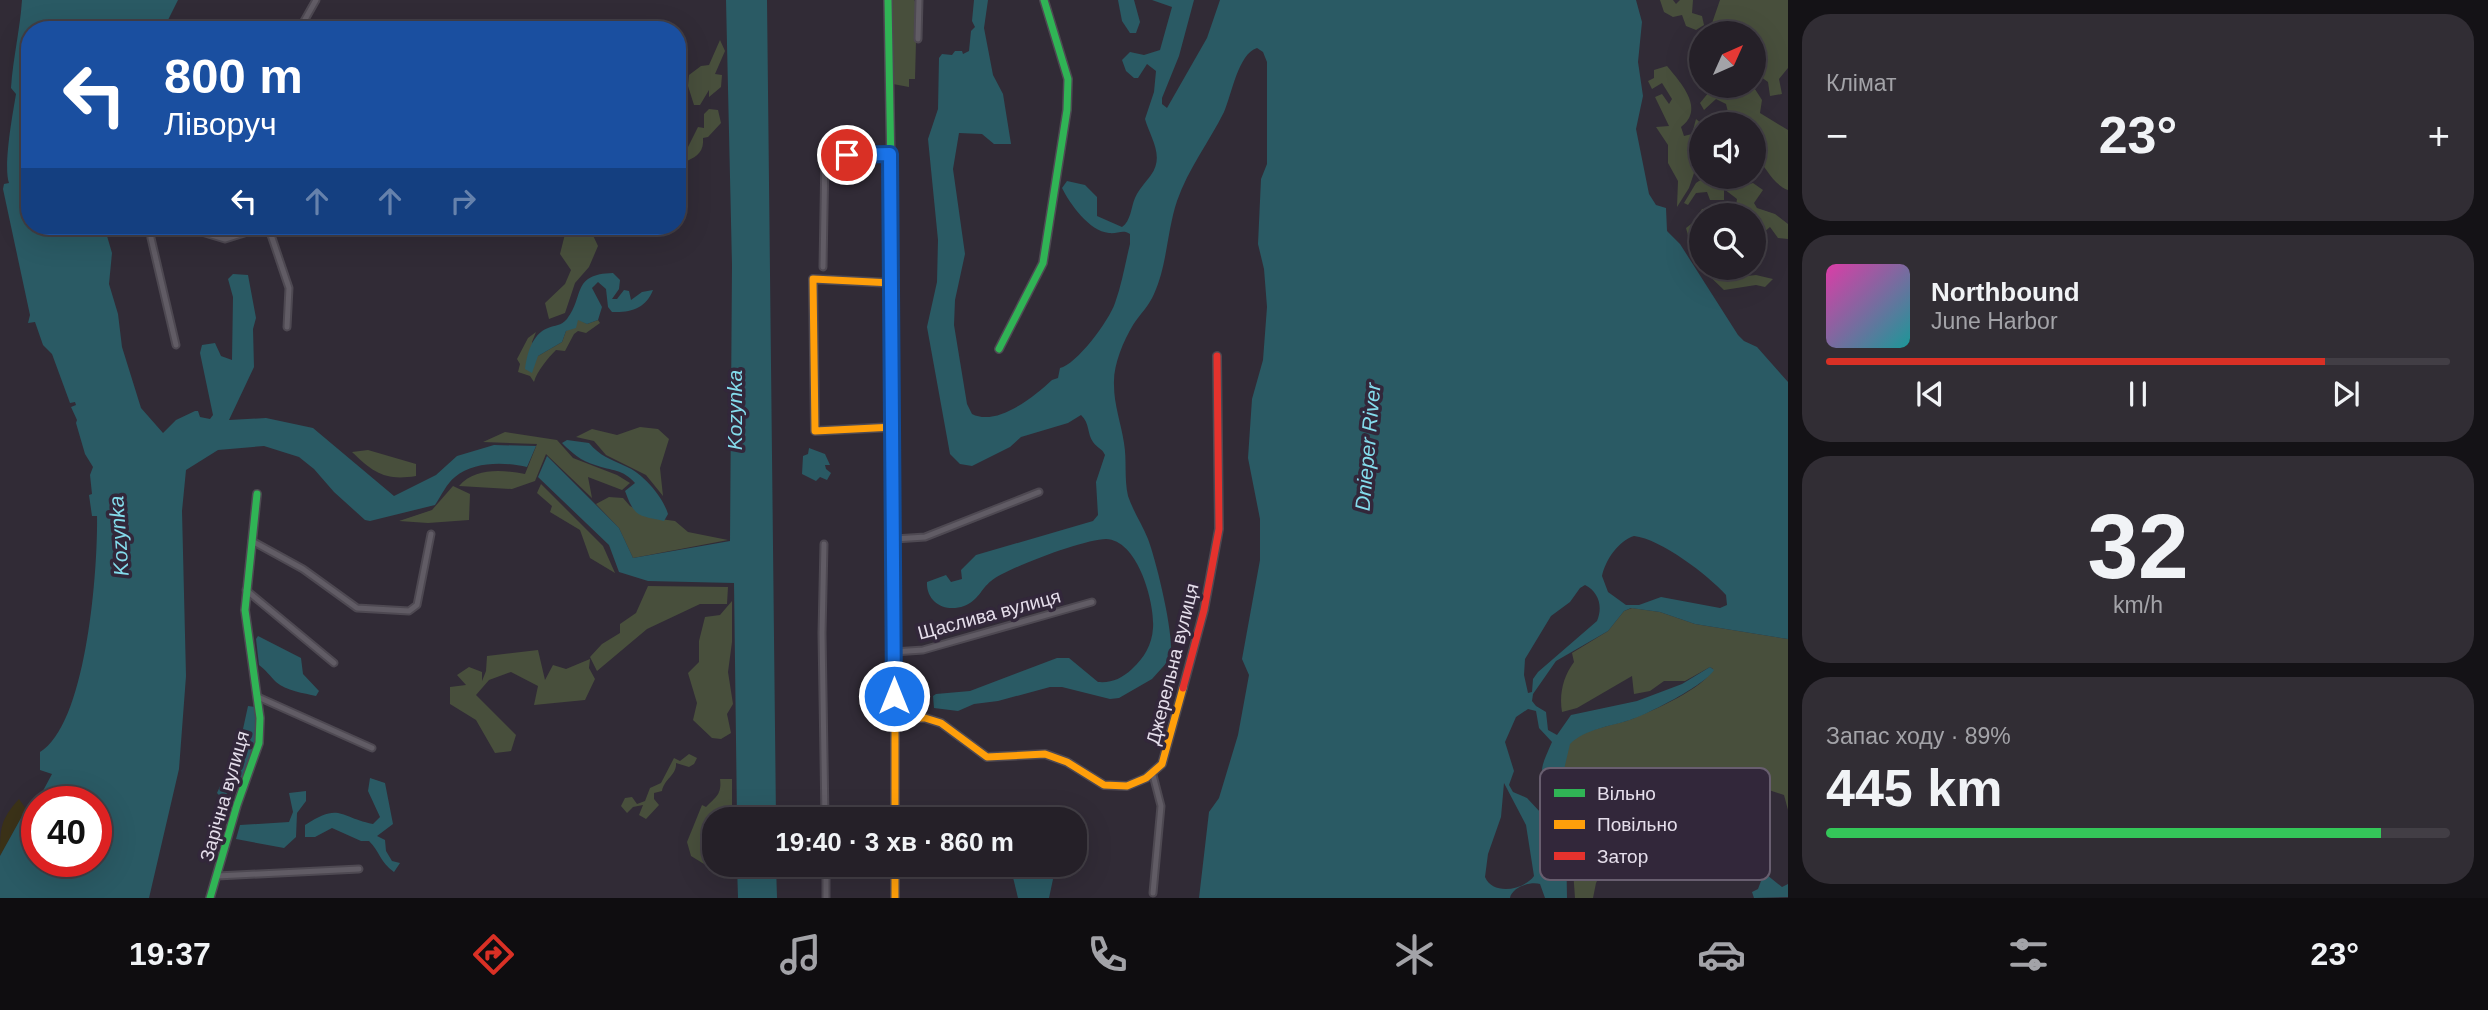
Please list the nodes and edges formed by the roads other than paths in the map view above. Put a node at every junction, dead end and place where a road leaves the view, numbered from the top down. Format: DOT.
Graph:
graph roads {
  1 [pos="316,0"];
  2 [pos="888,0"];
  3 [pos="919,0"];
  4 [pos="1044,0"];
  5 [pos="304,21"];
  6 [pos="918,39"];
  7 [pos="890,154"];
  8 [pos="151,235"];
  9 [pos="212,235"];
  10 [pos="238,235"];
  11 [pos="270,235"];
  12 [pos="823,267"];
  13 [pos="892,283"];
  14 [pos="287,327"];
  15 [pos="176,345"];
  16 [pos="999,349"];
  17 [pos="1217,356"];
  18 [pos="894,427"];
  19 [pos="1040,492"];
  20 [pos="257,494"];
  21 [pos="430,534"];
  22 [pos="895,539"];
  23 [pos="252,541"];
  24 [pos="824,544"];
  25 [pos="246,590"];
  26 [pos="1092,603"];
  27 [pos="894,652"];
  28 [pos="334,663"];
  29 [pos="258,697"];
  30 [pos="894,718"];
  31 [pos="372,748"];
  32 [pos="1153,775"];
  33 [pos="825,807"];
  34 [pos="895,807"];
  35 [pos="359,869"];
  36 [pos="217,876"];
  37 [pos="826,877"];
  38 [pos="895,877"];
  39 [pos="1153,893"];
  40 [pos="210,898"];
  41 [pos="826,898"];
  42 [pos="895,898"];
  1 -- 5 [label="street"];
  2 -- 7 [label="street"];
  3 -- 6 [label="street"];
  4 -- 16 [label="street"];
  7 -- 12 [label="street"];
  7 -- 13 [label="street"];
  8 -- 15 [label="street"];
  9 -- 10 [label="street"];
  11 -- 14 [label="street"];
  13 -- 18 [label="street"];
  13 -- 18 [label="street"];
  17 -- 32 [label="street, Джерельна вулиця"];
  18 -- 22 [label="street"];
  19 -- 22 [label="street"];
  20 -- 23 [label="street, Зарічна вулиця"];
  21 -- 23 [label="street"];
  22 -- 27 [label="street"];
  23 -- 25 [label="street, Зарічна вулиця"];
  24 -- 33 [label="street"];
  25 -- 28 [label="street"];
  25 -- 29 [label="street, Зарічна вулиця"];
  26 -- 27 [label="street, Щаслива вулиця"];
  27 -- 30 [label="street"];
  29 -- 31 [label="street"];
  29 -- 36 [label="street, Зарічна вулиця"];
  30 -- 32 [label="street"];
  30 -- 34 [label="street"];
  32 -- 39 [label="street"];
  35 -- 36 [label="street"];
  36 -- 40 [label="street, Зарічна вулиця"];
  37 -- 41 [label="street"];
  38 -- 42 [label="street"];
}
